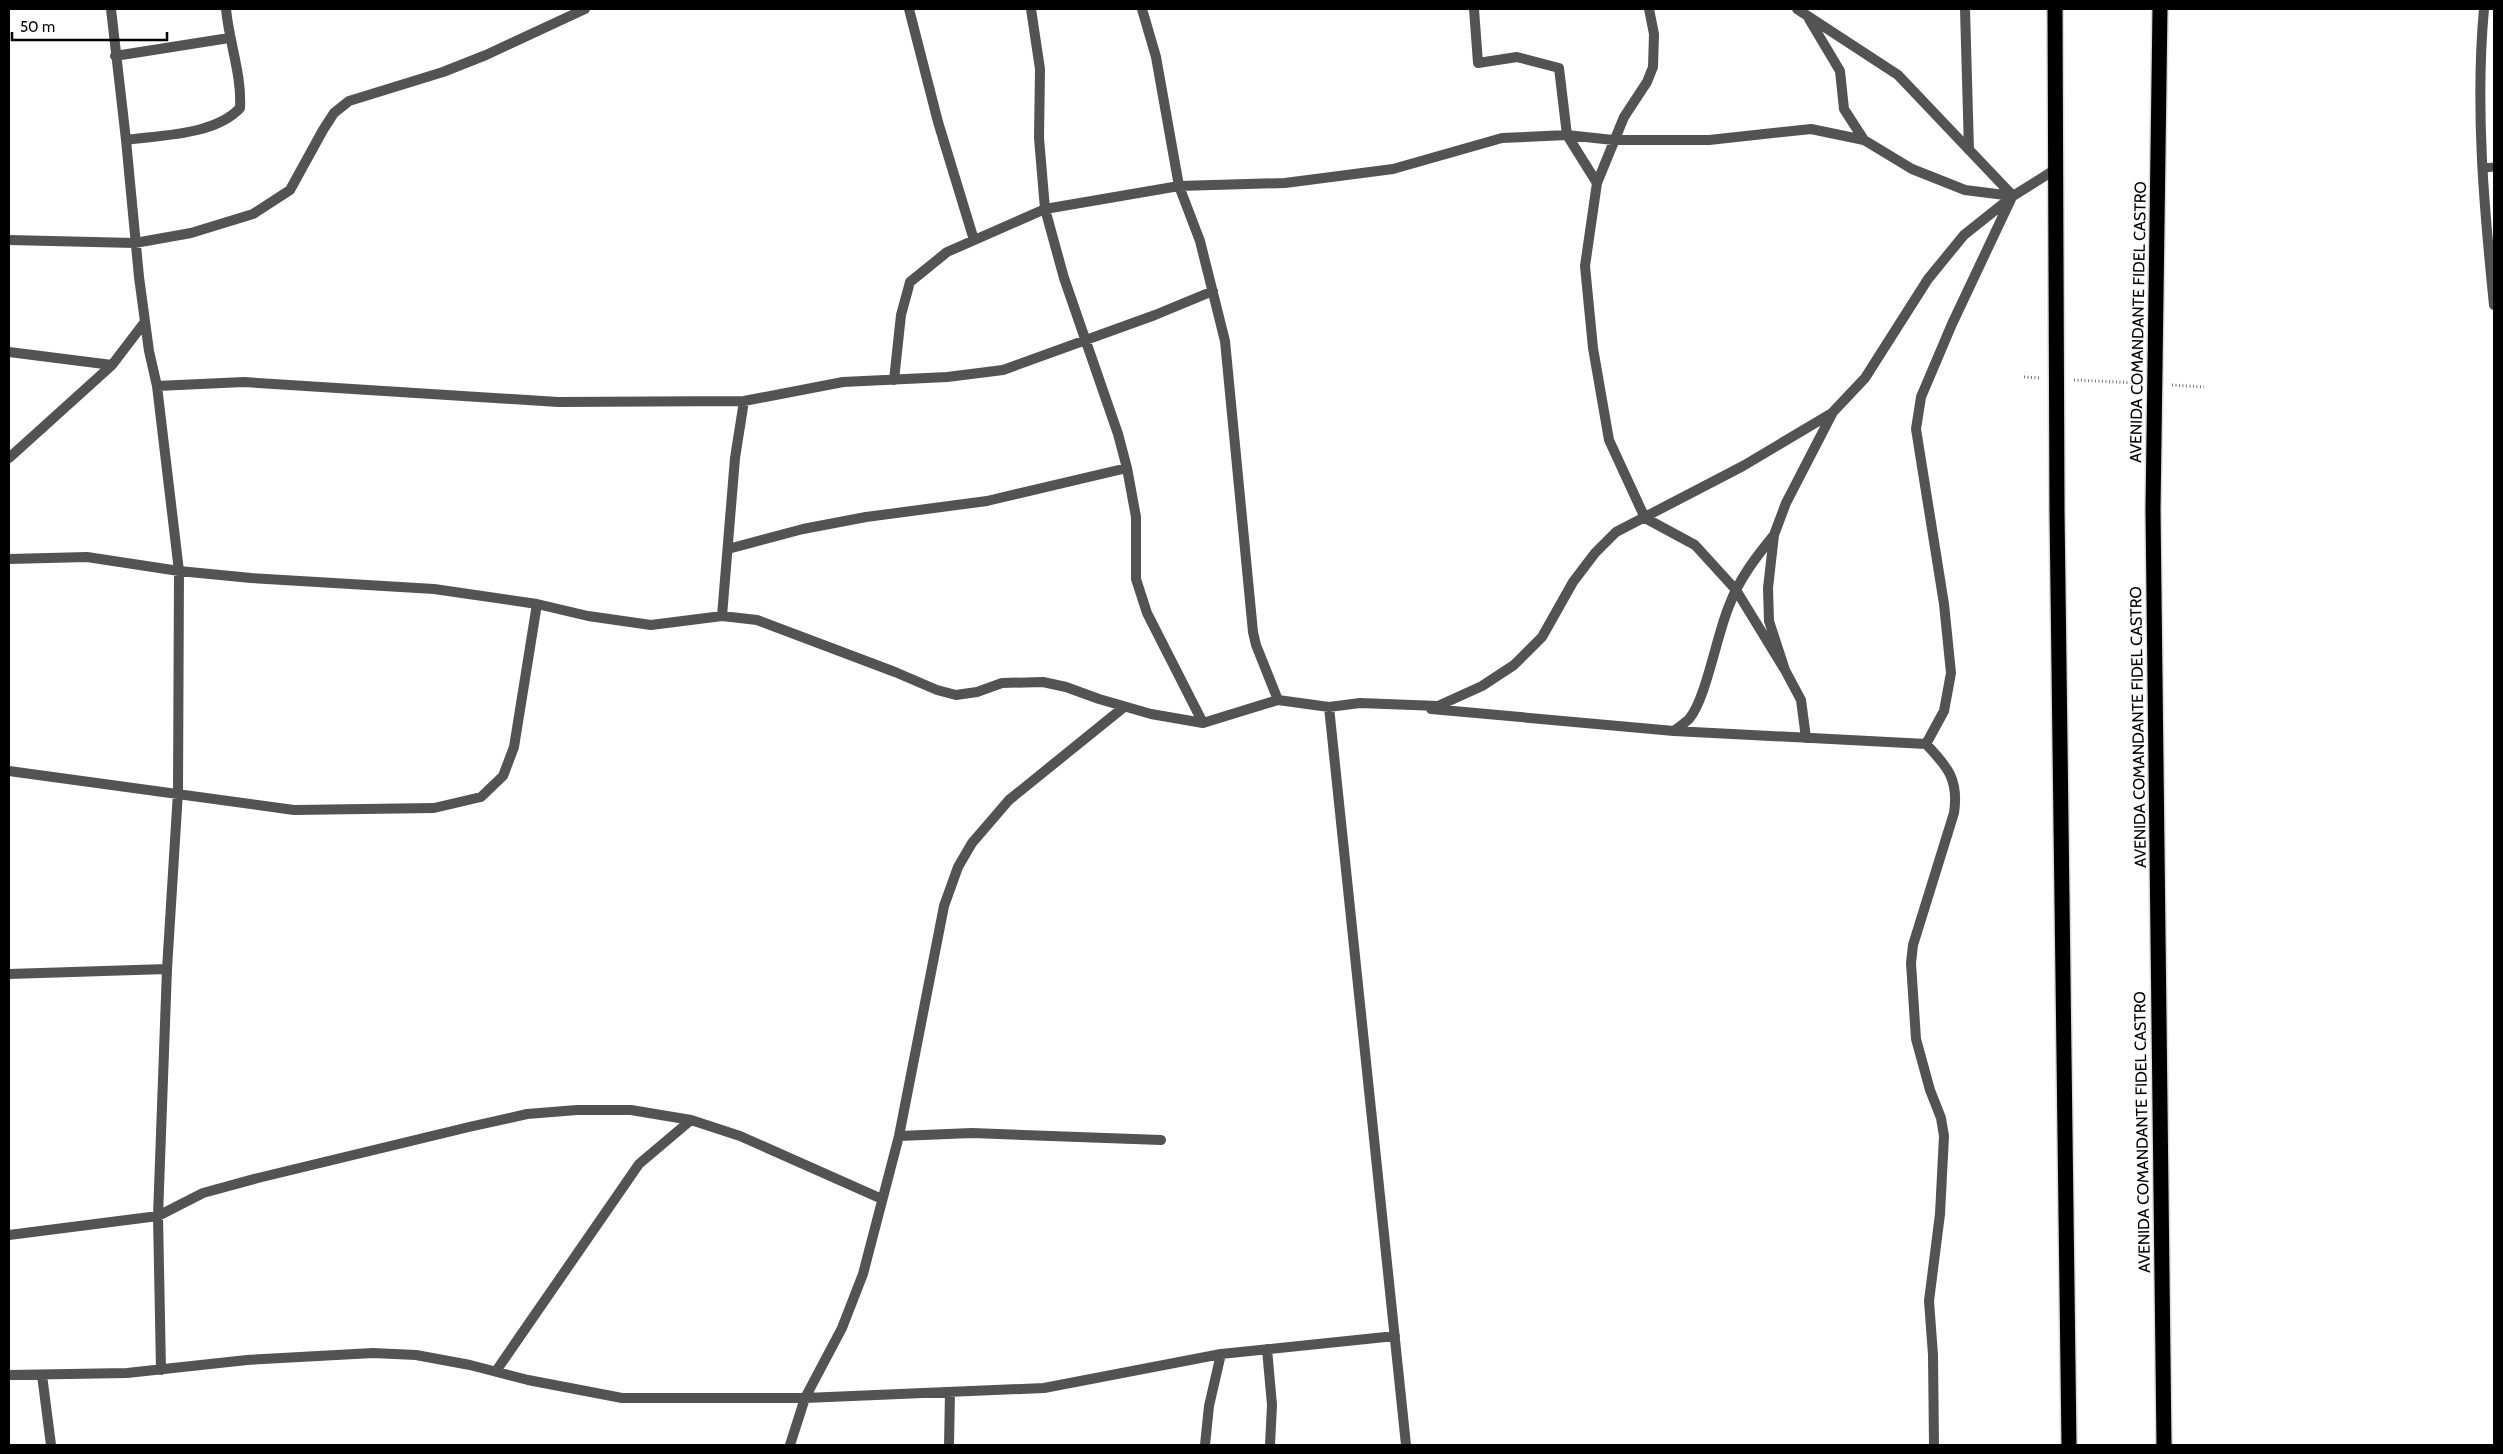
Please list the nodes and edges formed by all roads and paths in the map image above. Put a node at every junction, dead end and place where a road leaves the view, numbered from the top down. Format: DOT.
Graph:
graph roads {
  1 [pos="111,9"];
  2 [pos="226,9"];
  3 [pos="584,9"];
  4 [pos="909,9"];
  5 [pos="1031,9"];
  6 [pos="1142,9"];
  7 [pos="1474,9"];
  8 [pos="1649,9"];
  9 [pos="1797,9"];
  10 [pos="1965,9"];
  11 [pos="2055,9"];
  12 [pos="2160,9"];
  13 [pos="2484,9"];
  14 [pos="1807,15"];
  15 [pos="229,38"];
  16 [pos="115,56"];
  17 [pos="1567,135"];
  18 [pos="126,140"];
  19 [pos="1613,140"];
  20 [pos="1864,140"];
  21 [pos="1969,150"];
  22 [pos="2489,168"];
  23 [pos="2056,169"];
  24 [pos="1597,183"];
  25 [pos="1179,186"];
  26 [pos="2013,196"];
  27 [pos="1045,209"];
  28 [pos="9,240"];
  29 [pos="974,240"];
  30 [pos="135,243"];
  31 [pos="1213,290"];
  32 [pos="2494,305"];
  33 [pos="144,322"];
  34 [pos="1085,339"];
  35 [pos="9,352"];
  36 [pos="112,365"];
  37 [pos="2024,377"];
  38 [pos="2043,378"];
  39 [pos="894,380"];
  40 [pos="2071,380"];
  41 [pos="2147,384"];
  42 [pos="2166,385"];
  43 [pos="157,386"];
  44 [pos="2204,387"];
  45 [pos="744,401"];
  46 [pos="1832,413"];
  47 [pos="9,458"];
  48 [pos="1127,468"];
  49 [pos="1645,518"];
  50 [pos="1774,534"];
  51 [pos="728,549"];
  52 [pos="9,559"];
  53 [pos="180,571"];
  54 [pos="1736,590"];
  55 [pos="537,604"];
  56 [pos="722,616"];
  57 [pos="1785,670"];
  58 [pos="1278,700"];
  59 [pos="1360,703"];
  60 [pos="1124,707"];
  61 [pos="1329,707"];
  62 [pos="1203,723"];
  63 [pos="1674,731"];
  64 [pos="1806,738"];
  65 [pos="1926,744"];
  66 [pos="9,771"];
  67 [pos="178,792"];
  68 [pos="168,969"];
  69 [pos="9,974"];
  70 [pos="691,1120"];
  71 [pos="899,1136"];
  72 [pos="1161,1140"];
  73 [pos="882,1199"];
  74 [pos="158,1216"];
  75 [pos="9,1236"];
  76 [pos="1395,1336"];
  77 [pos="1267,1349"];
  78 [pos="1221,1354"];
  79 [pos="161,1370"];
  80 [pos="496,1371"];
  81 [pos="9,1375"];
  82 [pos="42,1375"];
  83 [pos="950,1392"];
  84 [pos="805,1398"];
  85 [pos="51,1445"];
  86 [pos="790,1445"];
  87 [pos="950,1445"];
  88 [pos="1205,1445"];
  89 [pos="1270,1445"];
  90 [pos="1406,1445"];
  91 [pos="1934,1445"];
  92 [pos="2069,1445"];
  93 [pos="2164,1445"];
  1 -- 16 [label="street"];
  2 -- 15 [label="street"];
  3 -- 30 [label="street"];
  4 -- 29 [label="street"];
  5 -- 27 [label="street"];
  6 -- 25 [label="street"];
  7 -- 17 [label="street"];
  8 -- 19 [label="street"];
  9 -- 14 [label="street"];
  10 -- 21 [label="street"];
  11 -- 23 [label="highway"];
  12 -- 93 [label="highway, AVENIDA COMANDANTE FIDEL CASTRO"];
  13 -- 22 [label="street"];
  14 -- 20 [label="street"];
  14 -- 21 [label="street"];
  15 -- 16 [label="street"];
  15 -- 18 [label="street"];
  16 -- 18 [label="street"];
  17 -- 19 [label="street"];
  17 -- 24 [label="street"];
  17 -- 25 [label="street"];
  18 -- 30 [label="street"];
  19 -- 20 [label="street"];
  19 -- 24 [label="street"];
  20 -- 26 [label="street"];
  21 -- 26 [label="street"];
  22 -- 32 [label="street"];
  23 -- 26 [label="street"];
  23 -- 92 [label="highway"];
  24 -- 49 [label="street"];
  25 -- 27 [label="street"];
  25 -- 31 [label="street"];
  26 -- 46 [label="street"];
  26 -- 65 [label="street"];
  27 -- 29 [label="street"];
  27 -- 34 [label="street"];
  28 -- 30 [label="street"];
  29 -- 39 [label="street"];
  30 -- 33 [label="street"];
  31 -- 34 [label="street"];
  31 -- 58 [label="street"];
  33 -- 36 [label="street"];
  33 -- 43 [label="street"];
  34 -- 39 [label="street"];
  34 -- 48 [label="street"];
  35 -- 36 [label="street"];
  36 -- 47 [label="street"];
  37 -- 38 [label="path"];
  39 -- 45 [label="street"];
  40 -- 41 [label="path"];
  42 -- 44 [label="path"];
  43 -- 45 [label="street"];
  43 -- 53 [label="street"];
  45 -- 51 [label="street"];
  46 -- 49 [label="street"];
  46 -- 50 [label="street"];
  48 -- 51 [label="street"];
  48 -- 62 [label="street"];
  49 -- 54 [label="street"];
  49 -- 59 [label="street"];
  50 -- 54 [label="street"];
  50 -- 57 [label="street"];
  51 -- 56 [label="street"];
  52 -- 53 [label="street"];
  53 -- 55 [label="street"];
  53 -- 67 [label="street"];
  54 -- 57 [label="street"];
  54 -- 63 [label="street"];
  55 -- 56 [label="street"];
  55 -- 67 [label="street"];
  56 -- 60 [label="street"];
  57 -- 64 [label="street"];
  58 -- 61 [label="street"];
  58 -- 62 [label="street"];
  59 -- 61 [label="street"];
  59 -- 63 [label="street"];
  60 -- 62 [label="street"];
  60 -- 71 [label="street"];
  61 -- 76 [label="street"];
  63 -- 64 [label="street"];
  64 -- 65 [label="street"];
  65 -- 91 [label="street"];
  66 -- 67 [label="street"];
  67 -- 68 [label="street"];
  68 -- 69 [label="street"];
  68 -- 74 [label="street"];
  70 -- 73 [label="street"];
  70 -- 74 [label="street"];
  70 -- 80 [label="street"];
  71 -- 72 [label="street"];
  71 -- 73 [label="street"];
  73 -- 84 [label="street"];
  74 -- 75 [label="street"];
  74 -- 79 [label="street"];
  76 -- 77 [label="street"];
  76 -- 90 [label="street"];
  77 -- 78 [label="street"];
  77 -- 89 [label="street"];
  78 -- 83 [label="street"];
  78 -- 88 [label="street"];
  79 -- 80 [label="street"];
  79 -- 82 [label="street"];
  80 -- 84 [label="street"];
  81 -- 82 [label="street"];
  82 -- 85 [label="street"];
  83 -- 84 [label="street"];
  83 -- 87 [label="street"];
  84 -- 86 [label="street"];
}
